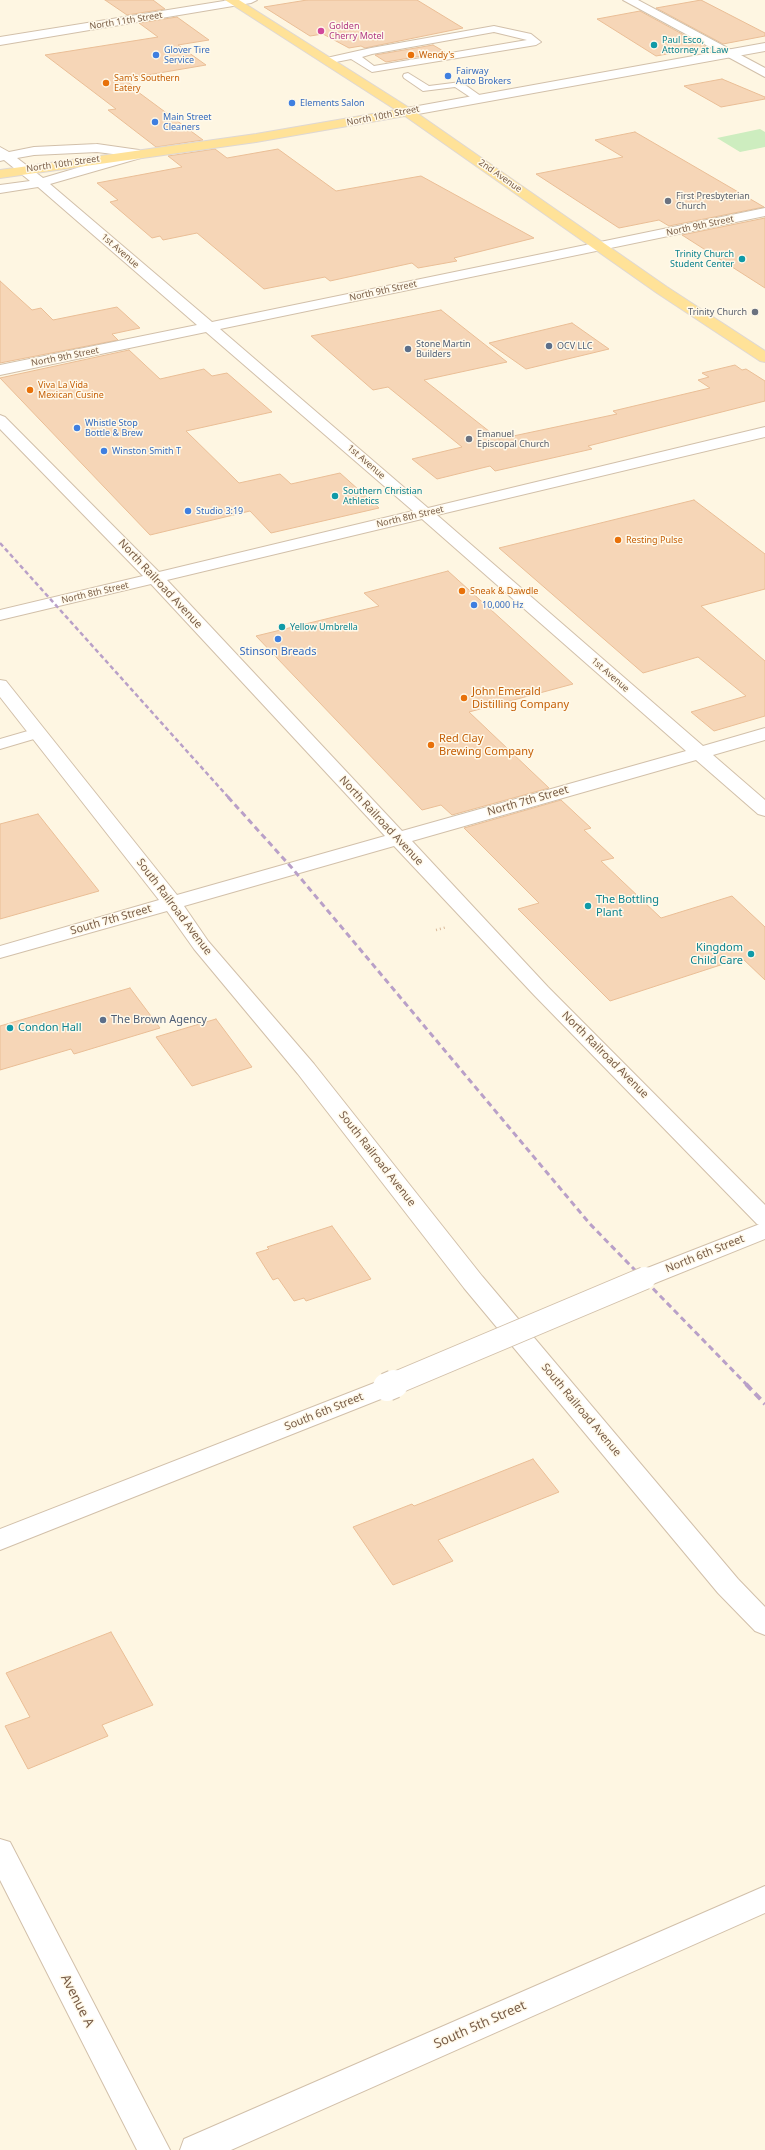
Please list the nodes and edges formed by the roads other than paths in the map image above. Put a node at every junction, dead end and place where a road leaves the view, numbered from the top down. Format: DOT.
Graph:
graph roads {
  1 [pos="251,0"];
  2 [pos="629,0"];
  3 [pos="233,1"];
  4 [pos="0,41"];
  5 [pos="513,46"];
  6 [pos="765,47"];
  7 [pos="728,54"];
  8 [pos="353,56"];
  9 [pos="326,61"];
  10 [pos="372,69"];
  11 [pos="765,73"];
  12 [pos="347,74"];
  13 [pos="408,76"];
  14 [pos="480,99"];
  15 [pos="407,112"];
  16 [pos="2,154"];
  17 [pos="139,154"];
  18 [pos="25,170"];
  19 [pos="0,174"];
  20 [pos="41,183"];
  21 [pos="0,189"];
  22 [pos="765,212"];
  23 [pos="599,246"];
  24 [pos="208,328"];
  25 [pos="765,358"];
  26 [pos="0,370"];
  27 [pos="0,420"];
  28 [pos="765,432"];
  29 [pos="425,514"];
  30 [pos="156,579"];
  31 [pos="0,615"];
  32 [pos="0,685"];
  33 [pos="38,733"];
  34 [pos="765,734"];
  35 [pos="0,744"];
  36 [pos="699,753"];
  37 [pos="765,810"];
  38 [pos="398,840"];
  39 [pos="292,868"];
  40 [pos="172,903"];
  41 [pos="0,952"];
  42 [pos="765,1219"];
  43 [pos="765,1230"];
  44 [pos="645,1278"];
  45 [pos="0,1540"];
  46 [pos="765,1624"];
  47 [pos="0,1851"];
  48 [pos="765,1899"];
  49 [pos="154,2150"];
  50 [pos="196,2150"];
  1 -- 3 [label="street, North 11th Street"];
  2 -- 7 [label="street"];
  3 -- 4 [label="street, North 11th Street"];
  3 -- 9 [label="main road, 2nd Avenue"];
  5 -- 8 [label="lane"];
  5 -- 8 [label="lane"];
  5 -- 10 [label="lane"];
  6 -- 7 [label="street, North 10th Street"];
  7 -- 11 [label="street"];
  7 -- 14 [label="street, North 10th Street"];
  8 -- 9 [label="lane"];
  8 -- 10 [label="lane"];
  9 -- 12 [label="main road, 2nd Avenue"];
  10 -- 12 [label="lane"];
  12 -- 15 [label="main road, 2nd Avenue"];
  13 -- 14 [label="lane"];
  14 -- 15 [label="street, North 10th Street"];
  15 -- 17 [label="main road, North 10th Street"];
  15 -- 23 [label="main road, 2nd Avenue"];
  16 -- 17 [label="street"];
  16 -- 18 [label="street, 1st Avenue"];
  17 -- 18 [label="main road, North 10th Street"];
  17 -- 20 [label="street"];
  18 -- 19 [label="main road, North 10th Street"];
  18 -- 20 [label="street, 1st Avenue"];
  20 -- 21 [label="street"];
  20 -- 24 [label="street, 1st Avenue"];
  22 -- 23 [label="street, North 9th Street"];
  23 -- 24 [label="street, North 9th Street"];
  23 -- 25 [label="main road, 2nd Avenue"];
  24 -- 26 [label="street, North 9th Street"];
  24 -- 29 [label="street, 1st Avenue"];
  27 -- 30 [label="street, North Railroad Avenue"];
  28 -- 29 [label="street, North 8th Street"];
  29 -- 30 [label="street, North 8th Street"];
  29 -- 36 [label="street, 1st Avenue"];
  30 -- 31 [label="street, North 8th Street"];
  30 -- 38 [label="street, North Railroad Avenue"];
  32 -- 33 [label="street, South Railroad Avenue"];
  33 -- 35 [label="lane"];
  33 -- 40 [label="street, South Railroad Avenue"];
  34 -- 36 [label="street, North 7th Street"];
  36 -- 37 [label="street, 1st Avenue"];
  36 -- 38 [label="street, North 7th Street"];
  38 -- 39 [label="street, North 7th Street"];
  38 -- 42 [label="street, North Railroad Avenue"];
  39 -- 40 [label="street, South 7th Street"];
  40 -- 41 [label="street, South 7th Street"];
  40 -- 46 [label="street, South Railroad Avenue"];
  43 -- 44 [label="street, North 6th Street"];
  44 -- 45 [label="street, South 6th Street, bridge"];
  47 -- 49 [label="street, Avenue A"];
  48 -- 50 [label="street, South 5th Street"];
}
